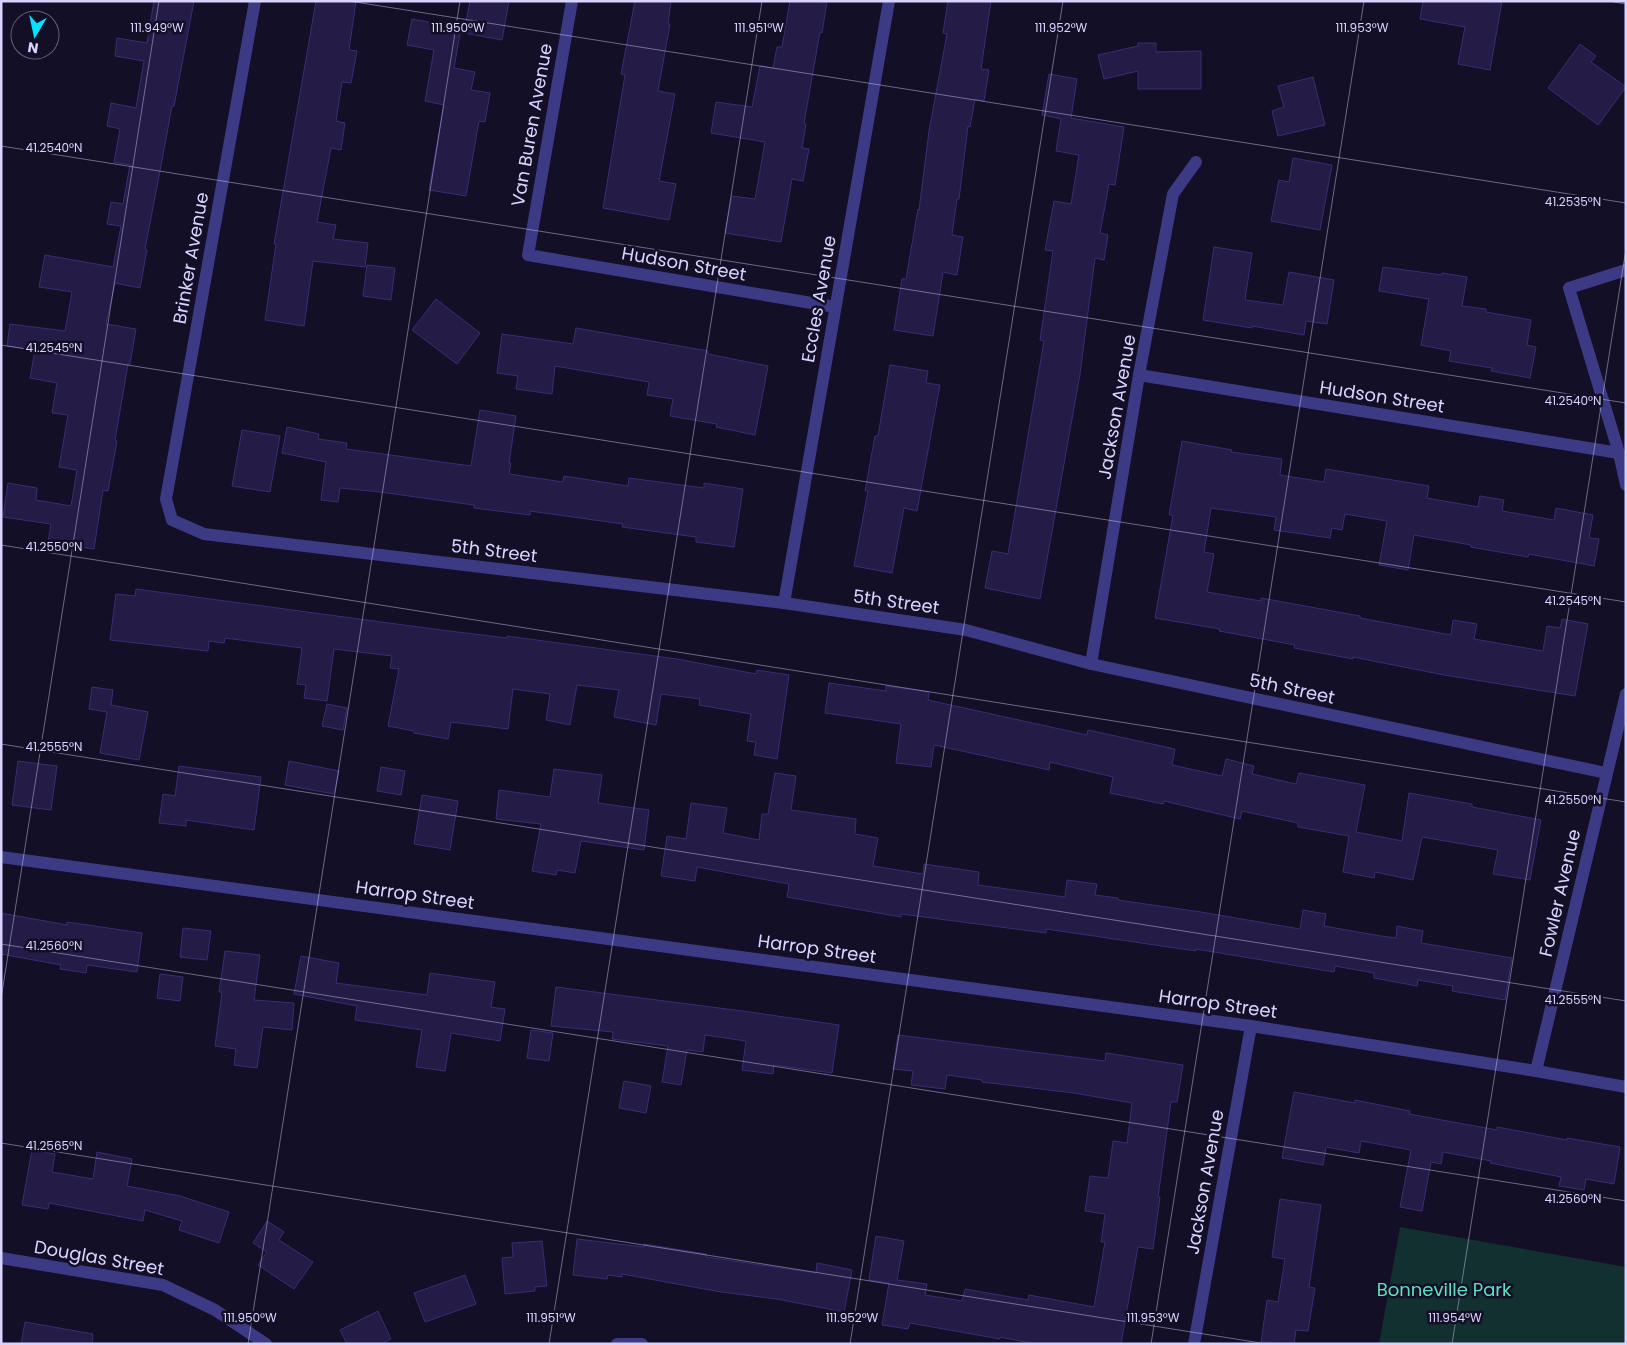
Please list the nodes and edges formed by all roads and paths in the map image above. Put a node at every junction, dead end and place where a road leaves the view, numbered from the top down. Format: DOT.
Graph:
graph roads {
  1 [pos="255,1"];
  2 [pos="572,1"];
  3 [pos="889,1"];
  4 [pos="1196,162"];
  5 [pos="528,255"];
  6 [pos="1626,270"];
  7 [pos="835,307"];
  8 [pos="1139,375"];
  9 [pos="1619,453"];
  10 [pos="1626,486"];
  11 [pos="172,520"];
  12 [pos="784,603"];
  13 [pos="1092,664"];
  14 [pos="1626,694"];
  15 [pos="1606,773"];
  16 [pos="1,856"];
  17 [pos="1251,1026"];
  18 [pos="1536,1071"];
  19 [pos="1626,1088"];
  20 [pos="1,1258"];
  21 [pos="266,1344"];
  22 [pos="617,1344"];
  23 [pos="642,1344"];
  24 [pos="1194,1344"];
  1 -- 11 [label="street, Brinker Avenue"];
  2 -- 5 [label="street, Van Buren Avenue"];
  3 -- 7 [label="street, Eccles Avenue"];
  4 -- 8 [label="street, Jackson Avenue"];
  5 -- 7 [label="street, Hudson Street"];
  6 -- 9 [label="street"];
  7 -- 12 [label="street, Eccles Avenue"];
  8 -- 9 [label="street, Hudson Street"];
  8 -- 13 [label="street, Jackson Avenue"];
  9 -- 10 [label="street"];
  11 -- 12 [label="street, 5th Street"];
  12 -- 13 [label="street, 5th Street"];
  13 -- 15 [label="street, 5th Street"];
  14 -- 15 [label="street, Fowler Avenue"];
  15 -- 18 [label="street, Fowler Avenue"];
  16 -- 17 [label="street, Harrop Street"];
  17 -- 18 [label="street, Harrop Street"];
  17 -- 24 [label="street, Jackson Avenue"];
  18 -- 19 [label="street, Harrop Street"];
  20 -- 21 [label="street, Douglas Street"];
  22 -- 23 [label="street"];
}
